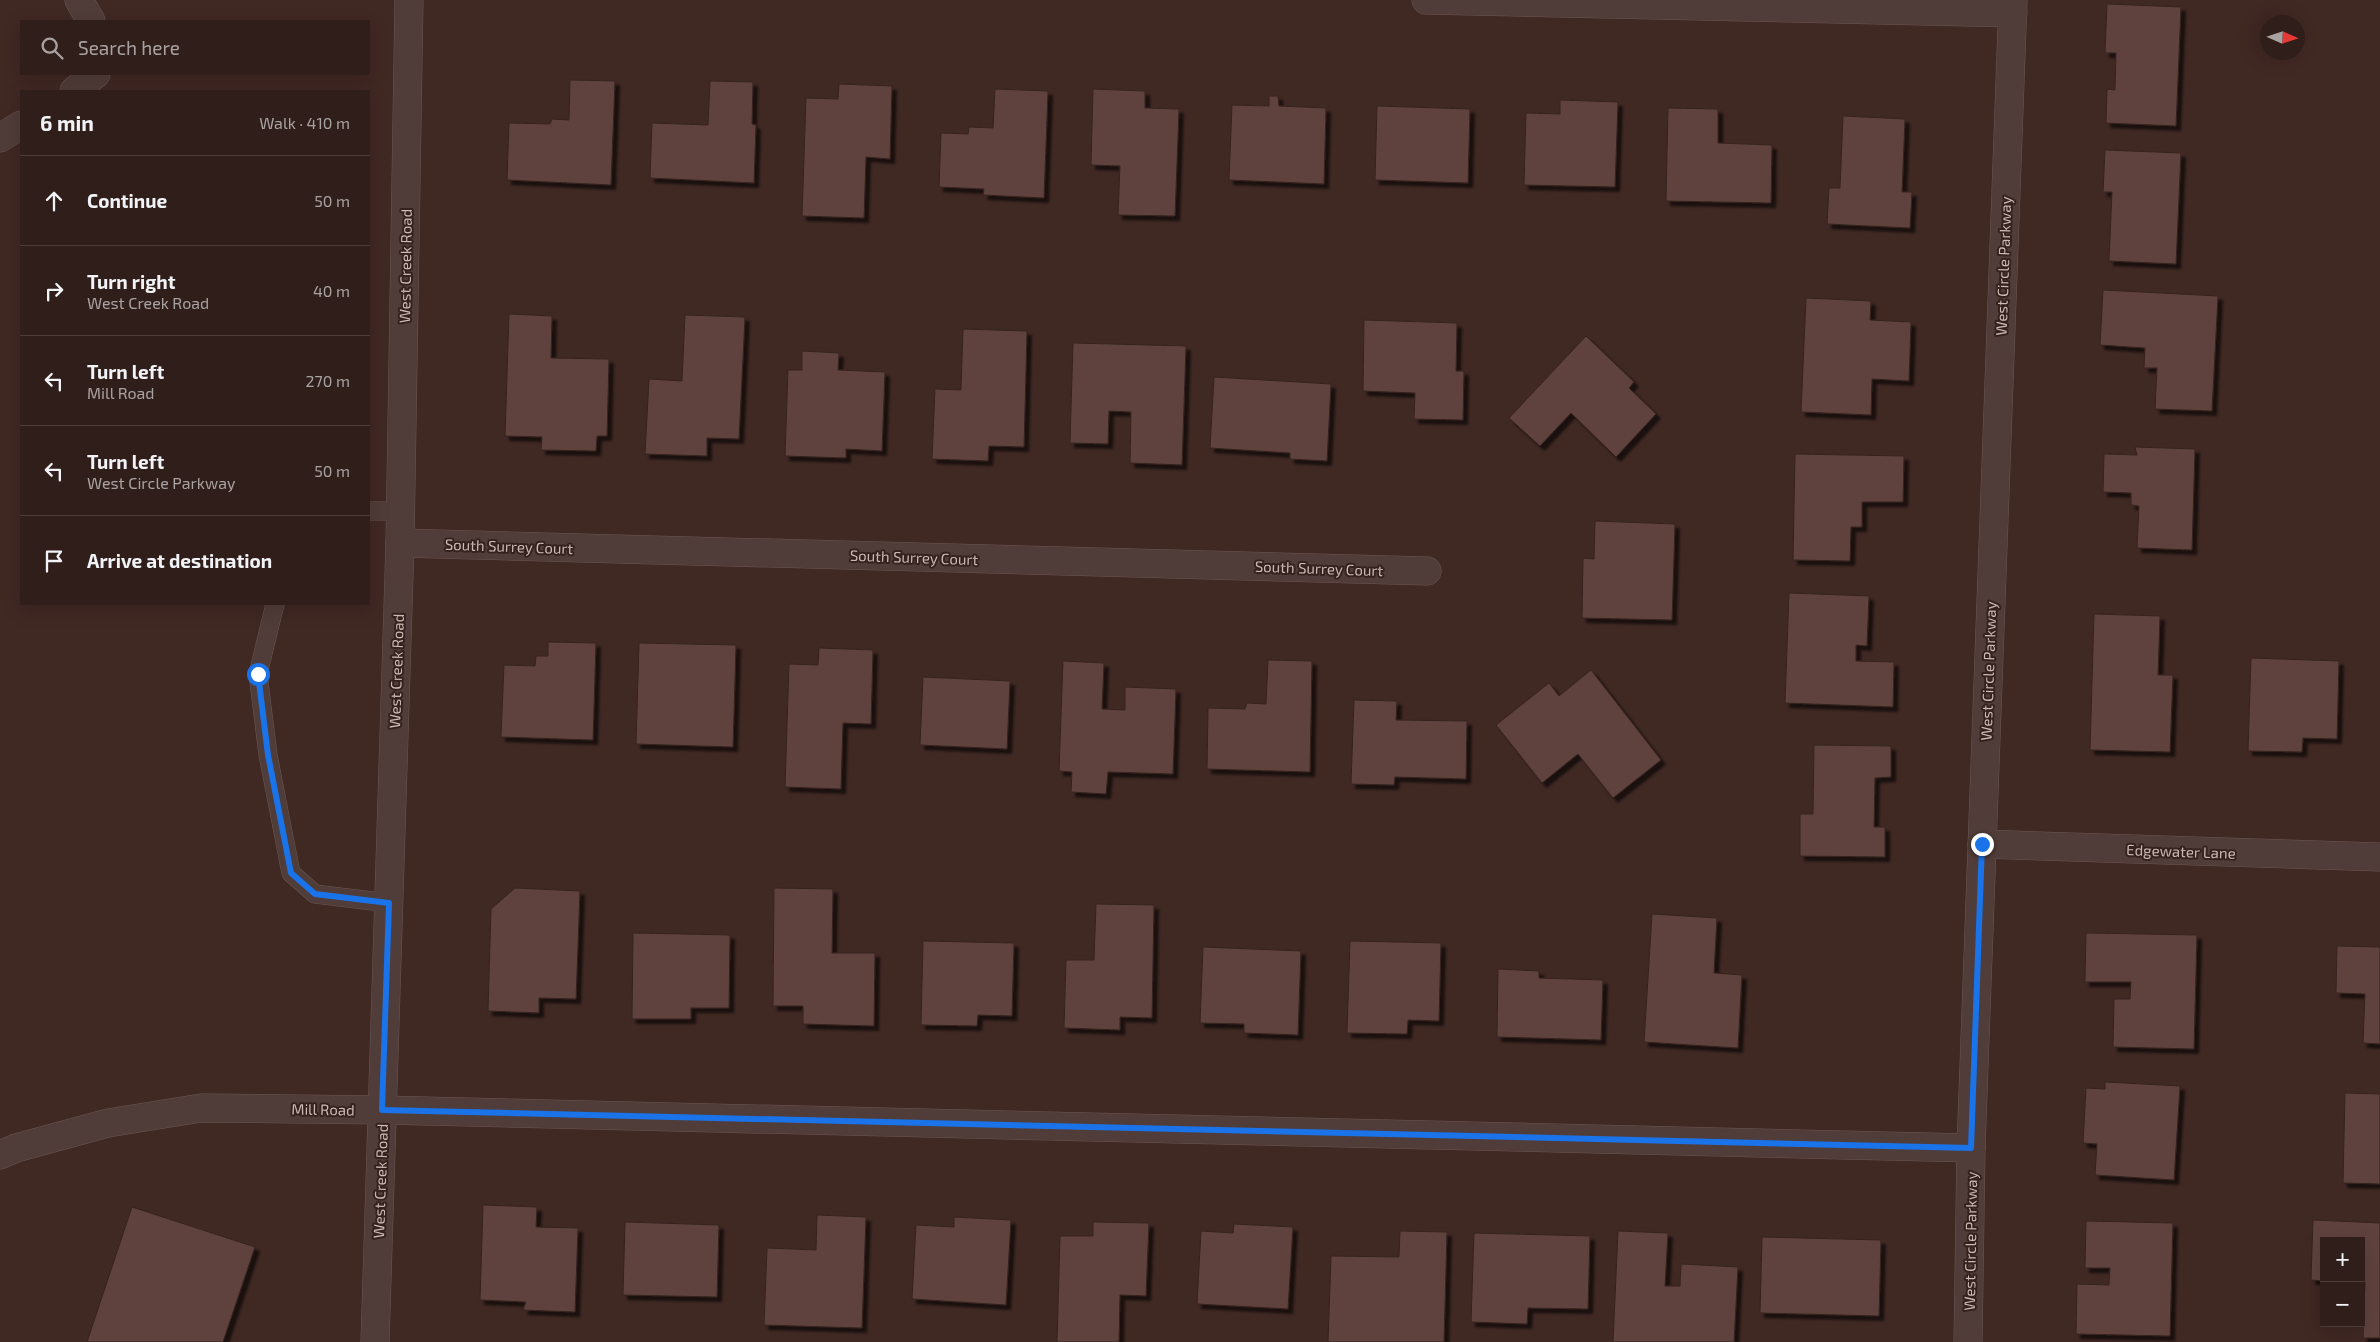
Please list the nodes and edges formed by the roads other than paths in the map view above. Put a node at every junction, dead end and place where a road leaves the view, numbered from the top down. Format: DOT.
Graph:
graph roads {
  1 [pos="78,0"];
  2 [pos="409,0"];
  3 [pos="1426,0"];
  4 [pos="2013,7"];
  5 [pos="90,20"];
  6 [pos="95,75"];
  7 [pos="75,90"];
  8 [pos="20,126"];
  9 [pos="0,138"];
  10 [pos="370,511"];
  11 [pos="401,511"];
  12 [pos="400,543"];
  13 [pos="1427,571"];
  14 [pos="275,605"];
  15 [pos="1982,844"];
  16 [pos="2380,857"];
  17 [pos="389,903"];
  18 [pos="382,1110"];
  19 [pos="1971,1148"];
  20 [pos="0,1155"];
  21 [pos="375,1342"];
  22 [pos="1968,1342"];
  1 -- 5 [label="street"];
  2 -- 11 [label="street, West Creek Road"];
  3 -- 4 [label="street"];
  4 -- 15 [label="street, West Circle Parkway"];
  6 -- 7 [label="street"];
  8 -- 9 [label="street"];
  10 -- 11 [label="lane"];
  11 -- 12 [label="street, West Creek Road"];
  12 -- 13 [label="street, South Surrey Court"];
  12 -- 17 [label="street, West Creek Road"];
  14 -- 17 [label="lane"];
  15 -- 16 [label="street, Edgewater Lane"];
  15 -- 19 [label="street, West Circle Parkway"];
  17 -- 18 [label="street, West Creek Road"];
  18 -- 19 [label="street, Mill Road"];
  18 -- 20 [label="street, Mill Road"];
  18 -- 21 [label="street, West Creek Road"];
  19 -- 22 [label="street, West Circle Parkway"];
}
